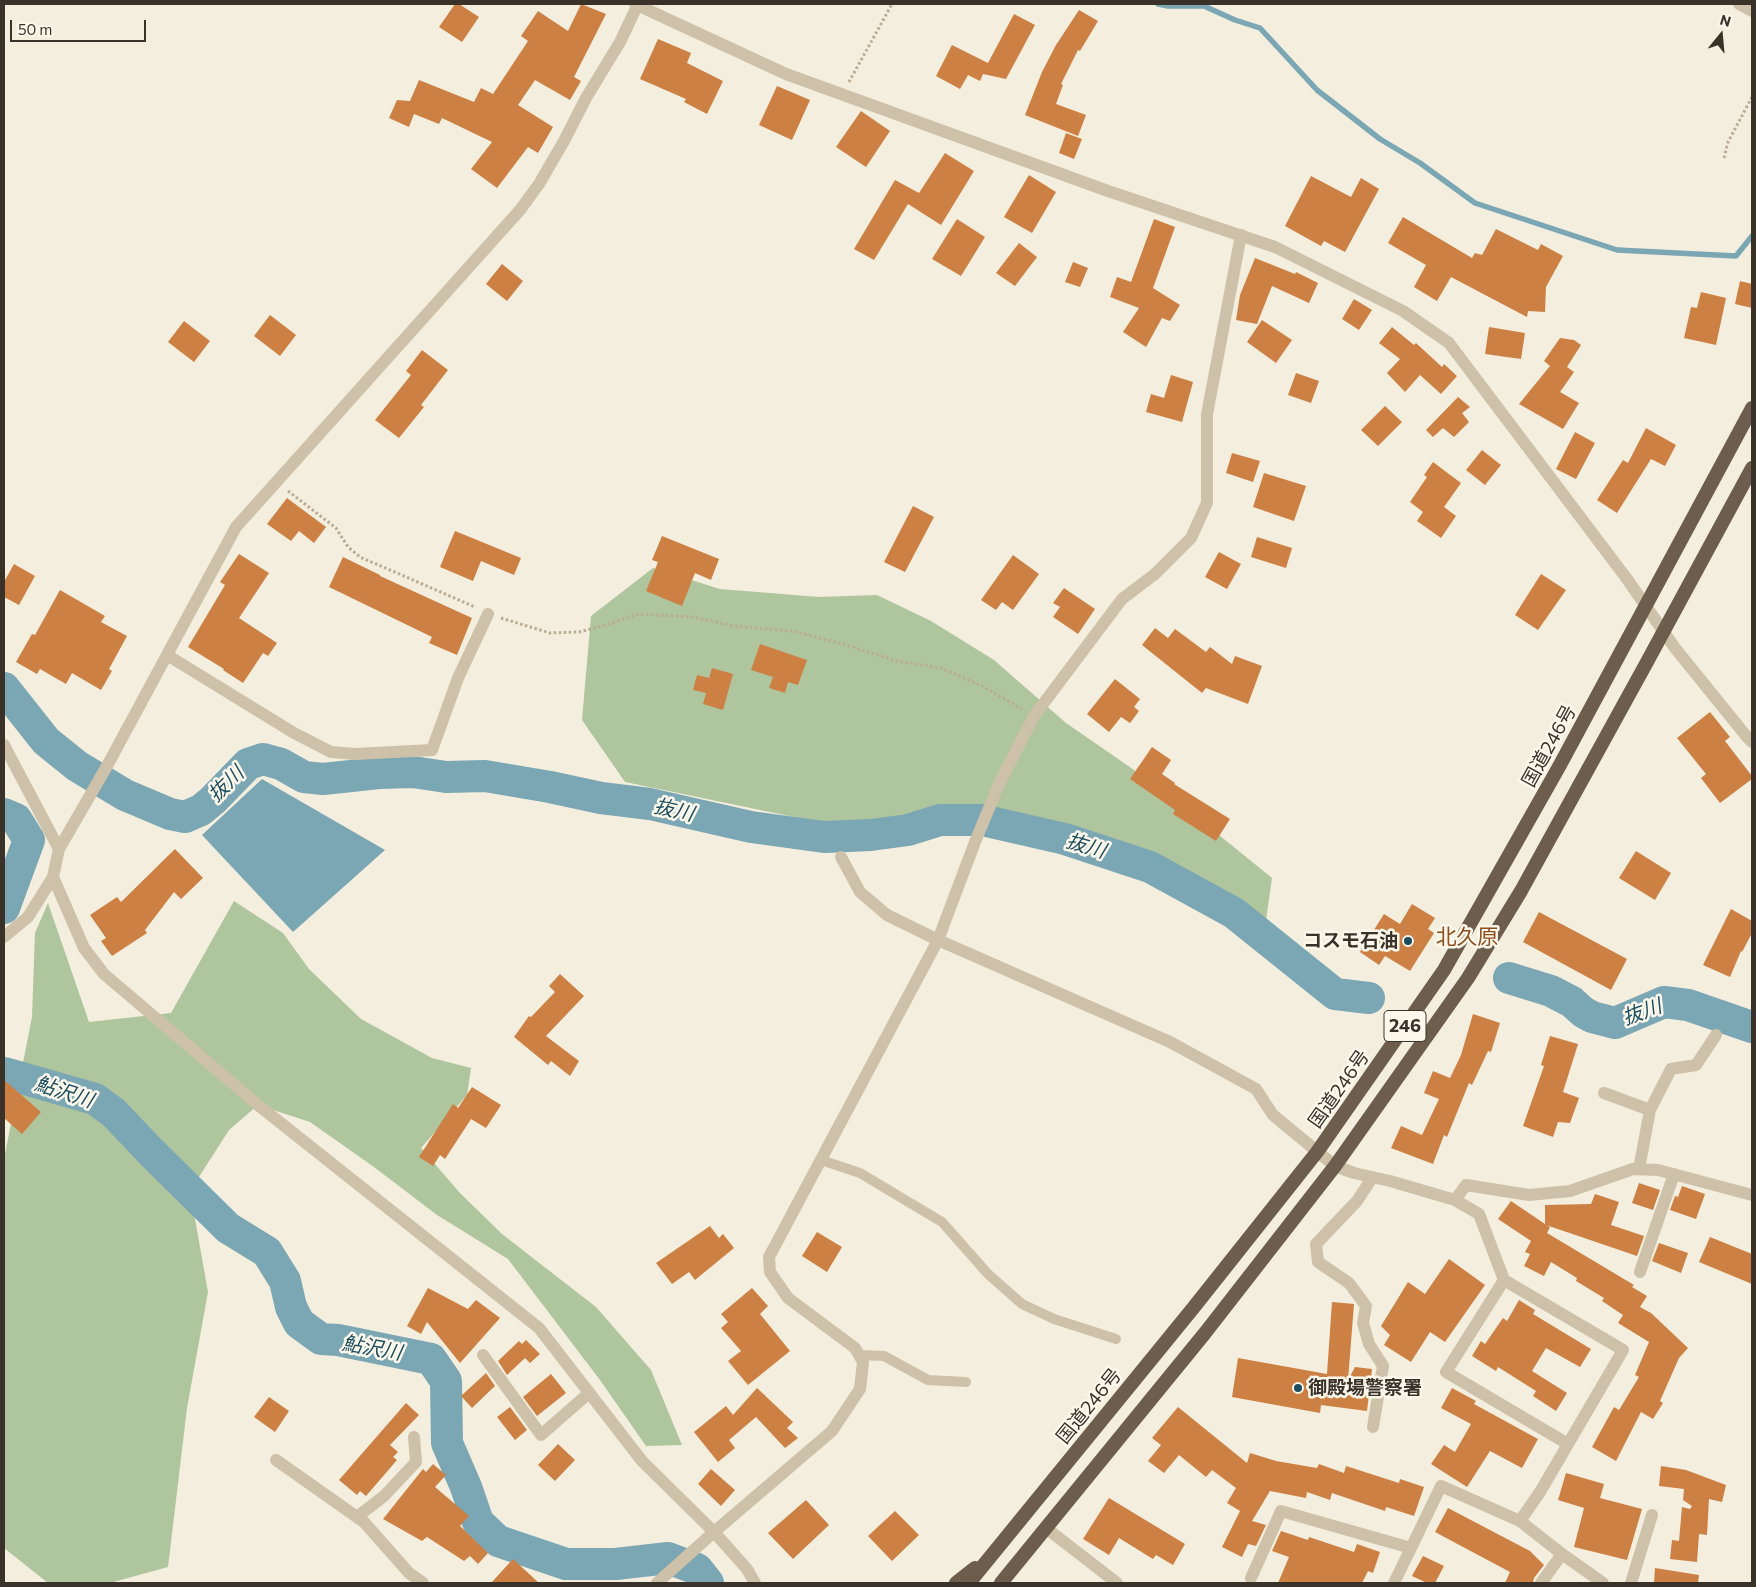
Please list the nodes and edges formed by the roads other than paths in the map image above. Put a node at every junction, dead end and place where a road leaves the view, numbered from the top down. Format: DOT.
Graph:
graph roads {
  1 [pos="637,4"];
  2 [pos="1739,4"];
  3 [pos="1752,11"];
  4 [pos="1241,235"];
  5 [pos="1752,408"];
  6 [pos="1752,468"];
  7 [pos="1646,606"];
  8 [pos="488,614"];
  9 [pos="1664,631"];
  10 [pos="167,655"];
  11 [pos="1752,742"];
  12 [pos="4,745"];
  13 [pos="59,849"];
  14 [pos="842,858"];
  15 [pos="53,877"];
  16 [pos="4,937"];
  17 [pos="938,940"];
  18 [pos="1716,1035"];
  19 [pos="1604,1093"];
  20 [pos="1650,1110"];
  21 [pos="1317,1152"];
  22 [pos="821,1160"];
  23 [pos="1335,1166"];
  24 [pos="1639,1169"];
  25 [pos="1674,1174"];
  26 [pos="1372,1178"];
  27 [pos="1752,1195"];
  28 [pos="1455,1200"];
  29 [pos="1640,1272"];
  30 [pos="1504,1280"];
  31 [pos="1116,1339"];
  32 [pos="483,1355"];
  33 [pos="859,1355"];
  34 [pos="966,1382"];
  35 [pos="589,1393"];
  36 [pos="1373,1427"];
  37 [pos="414,1438"];
  38 [pos="1568,1444"];
  39 [pos="276,1460"];
  40 [pos="1652,1515"];
  41 [pos="357,1517"];
  42 [pos="1520,1521"];
  43 [pos="1046,1528"];
  44 [pos="714,1532"];
  45 [pos="1411,1548"];
  46 [pos="994,1552"];
  47 [pos="1562,1554"];
  48 [pos="1251,1578"];
  49 [pos="423,1583"];
  50 [pos="657,1583"];
  51 [pos="755,1583"];
  52 [pos="956,1583"];
  53 [pos="969,1583"];
  54 [pos="1003,1583"];
  55 [pos="1117,1583"];
  56 [pos="1394,1583"];
  57 [pos="1541,1583"];
  58 [pos="1603,1583"];
  59 [pos="1632,1583"];
  1 -- 4 [label="street"];
  1 -- 10 [label="street"];
  2 -- 3 [label="street"];
  4 -- 7 [label="street"];
  4 -- 17 [label="street"];
  5 -- 7 [label="highway, 国道246号 / 246"];
  6 -- 9 [label="highway, 246"];
  7 -- 9 [label="street"];
  7 -- 21 [label="highway, 国道246号 / 246"];
  8 -- 10 [label="street"];
  9 -- 11 [label="street"];
  9 -- 23 [label="highway, 246"];
  10 -- 13 [label="street"];
  12 -- 13 [label="street"];
  13 -- 15 [label="street"];
  14 -- 17 [label="street"];
  15 -- 16 [label="street"];
  15 -- 35 [label="street"];
  17 -- 21 [label="street"];
  17 -- 22 [label="street"];
  18 -- 20 [label="street"];
  19 -- 20 [label="street"];
  20 -- 24 [label="street"];
  21 -- 23 [label="street"];
  21 -- 46 [label="highway, 国道246号 / 246"];
  22 -- 31 [label="lane"];
  22 -- 33 [label="street"];
  23 -- 26 [label="street"];
  23 -- 43 [label="highway, 246"];
  24 -- 25 [label="street"];
  24 -- 28 [label="street"];
  25 -- 27 [label="street"];
  25 -- 29 [label="street"];
  26 -- 28 [label="street"];
  26 -- 36 [label="street"];
  28 -- 30 [label="street"];
  30 -- 38 [label="street"];
  30 -- 38 [label="street"];
  32 -- 35 [label="street"];
  33 -- 34 [label="lane"];
  33 -- 44 [label="street"];
  35 -- 44 [label="street"];
  37 -- 41 [label="street"];
  38 -- 42 [label="street"];
  39 -- 41 [label="street"];
  40 -- 59 [label="street"];
  41 -- 49 [label="street"];
  42 -- 45 [label="street"];
  42 -- 47 [label="street"];
  43 -- 54 [label="highway, 246"];
  43 -- 55 [label="street"];
  44 -- 50 [label="street"];
  44 -- 51 [label="street"];
  45 -- 48 [label="street"];
  45 -- 56 [label="street"];
  46 -- 52 [label="highway, 246"];
  46 -- 53 [label="highway, 国道246号 / 246"];
  47 -- 57 [label="street"];
  47 -- 58 [label="street"];
}
